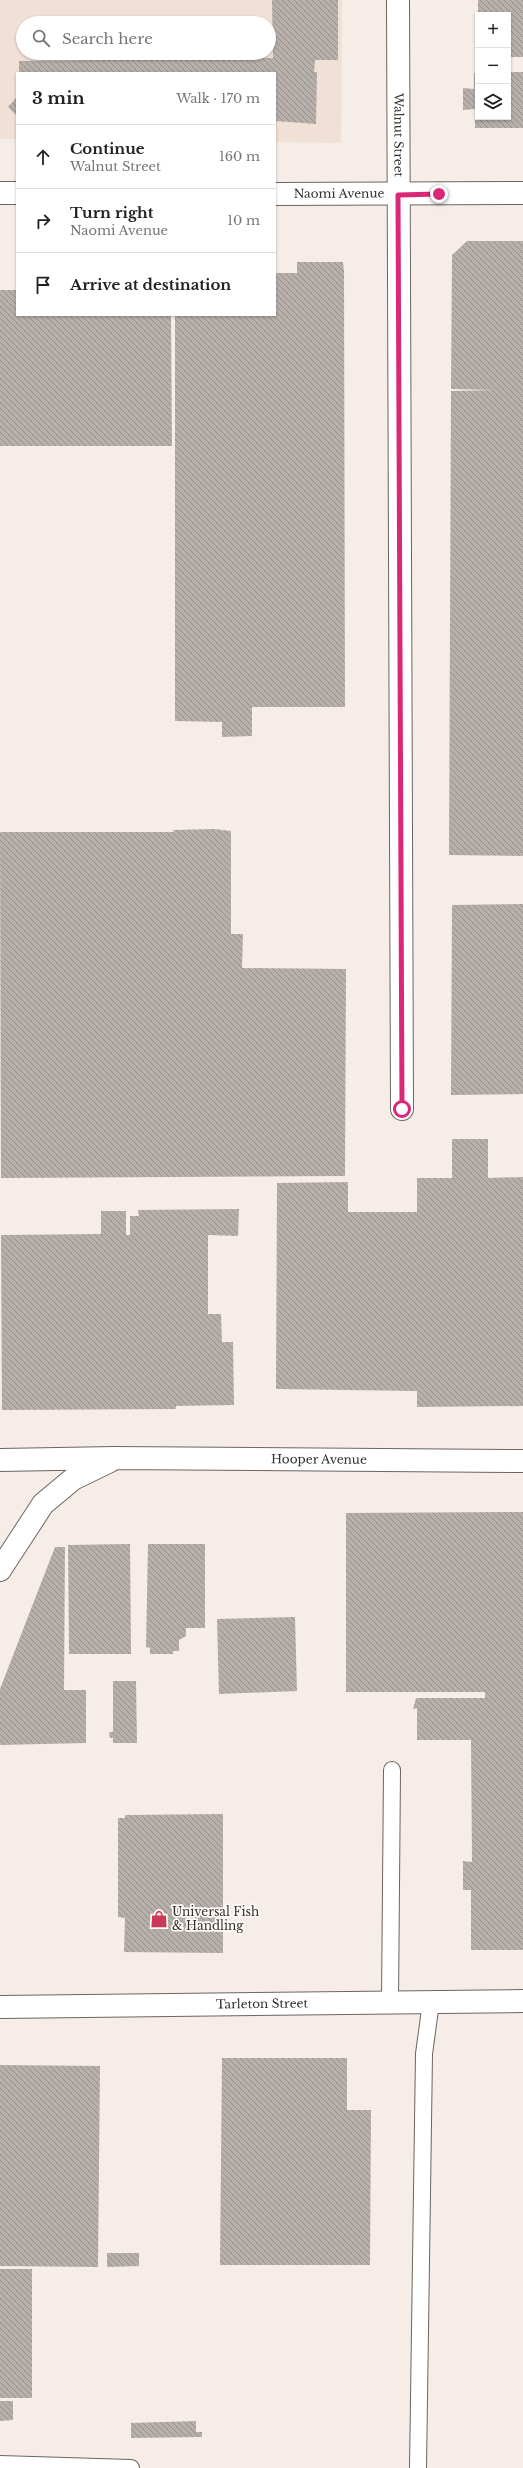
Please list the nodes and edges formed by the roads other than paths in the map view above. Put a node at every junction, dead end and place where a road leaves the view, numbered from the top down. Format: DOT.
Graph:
graph roads {
  1 [pos="398,0"];
  2 [pos="0,193"];
  3 [pos="16,193"];
  4 [pos="523,193"];
  5 [pos="276,194"];
  6 [pos="398,195"];
  7 [pos="402,1109"];
  8 [pos="115,1458"];
  9 [pos="0,1460"];
  10 [pos="523,1461"];
  11 [pos="0,1570"];
  12 [pos="392,1770"];
  13 [pos="523,2001"];
  14 [pos="390,2002"];
  15 [pos="431,2002"];
  16 [pos="0,2007"];
  17 [pos="0,2464"];
  18 [pos="131,2468"];
  19 [pos="418,2468"];
  1 -- 6 [label="street, Walnut Street"];
  2 -- 3 [label="street"];
  4 -- 6 [label="street, Naomi Avenue"];
  5 -- 6 [label="street, Naomi Avenue"];
  6 -- 7 [label="street, Walnut Street"];
  8 -- 9 [label="street, Hooper Avenue"];
  8 -- 10 [label="street, Hooper Avenue"];
  8 -- 11 [label="street, Hooper Avenue"];
  12 -- 14 [label="lane"];
  13 -- 15 [label="street, Tarleton Street"];
  14 -- 15 [label="street, Tarleton Street"];
  14 -- 16 [label="street, Tarleton Street"];
  15 -- 19 [label="lane"];
  17 -- 18 [label="lane"];
}
